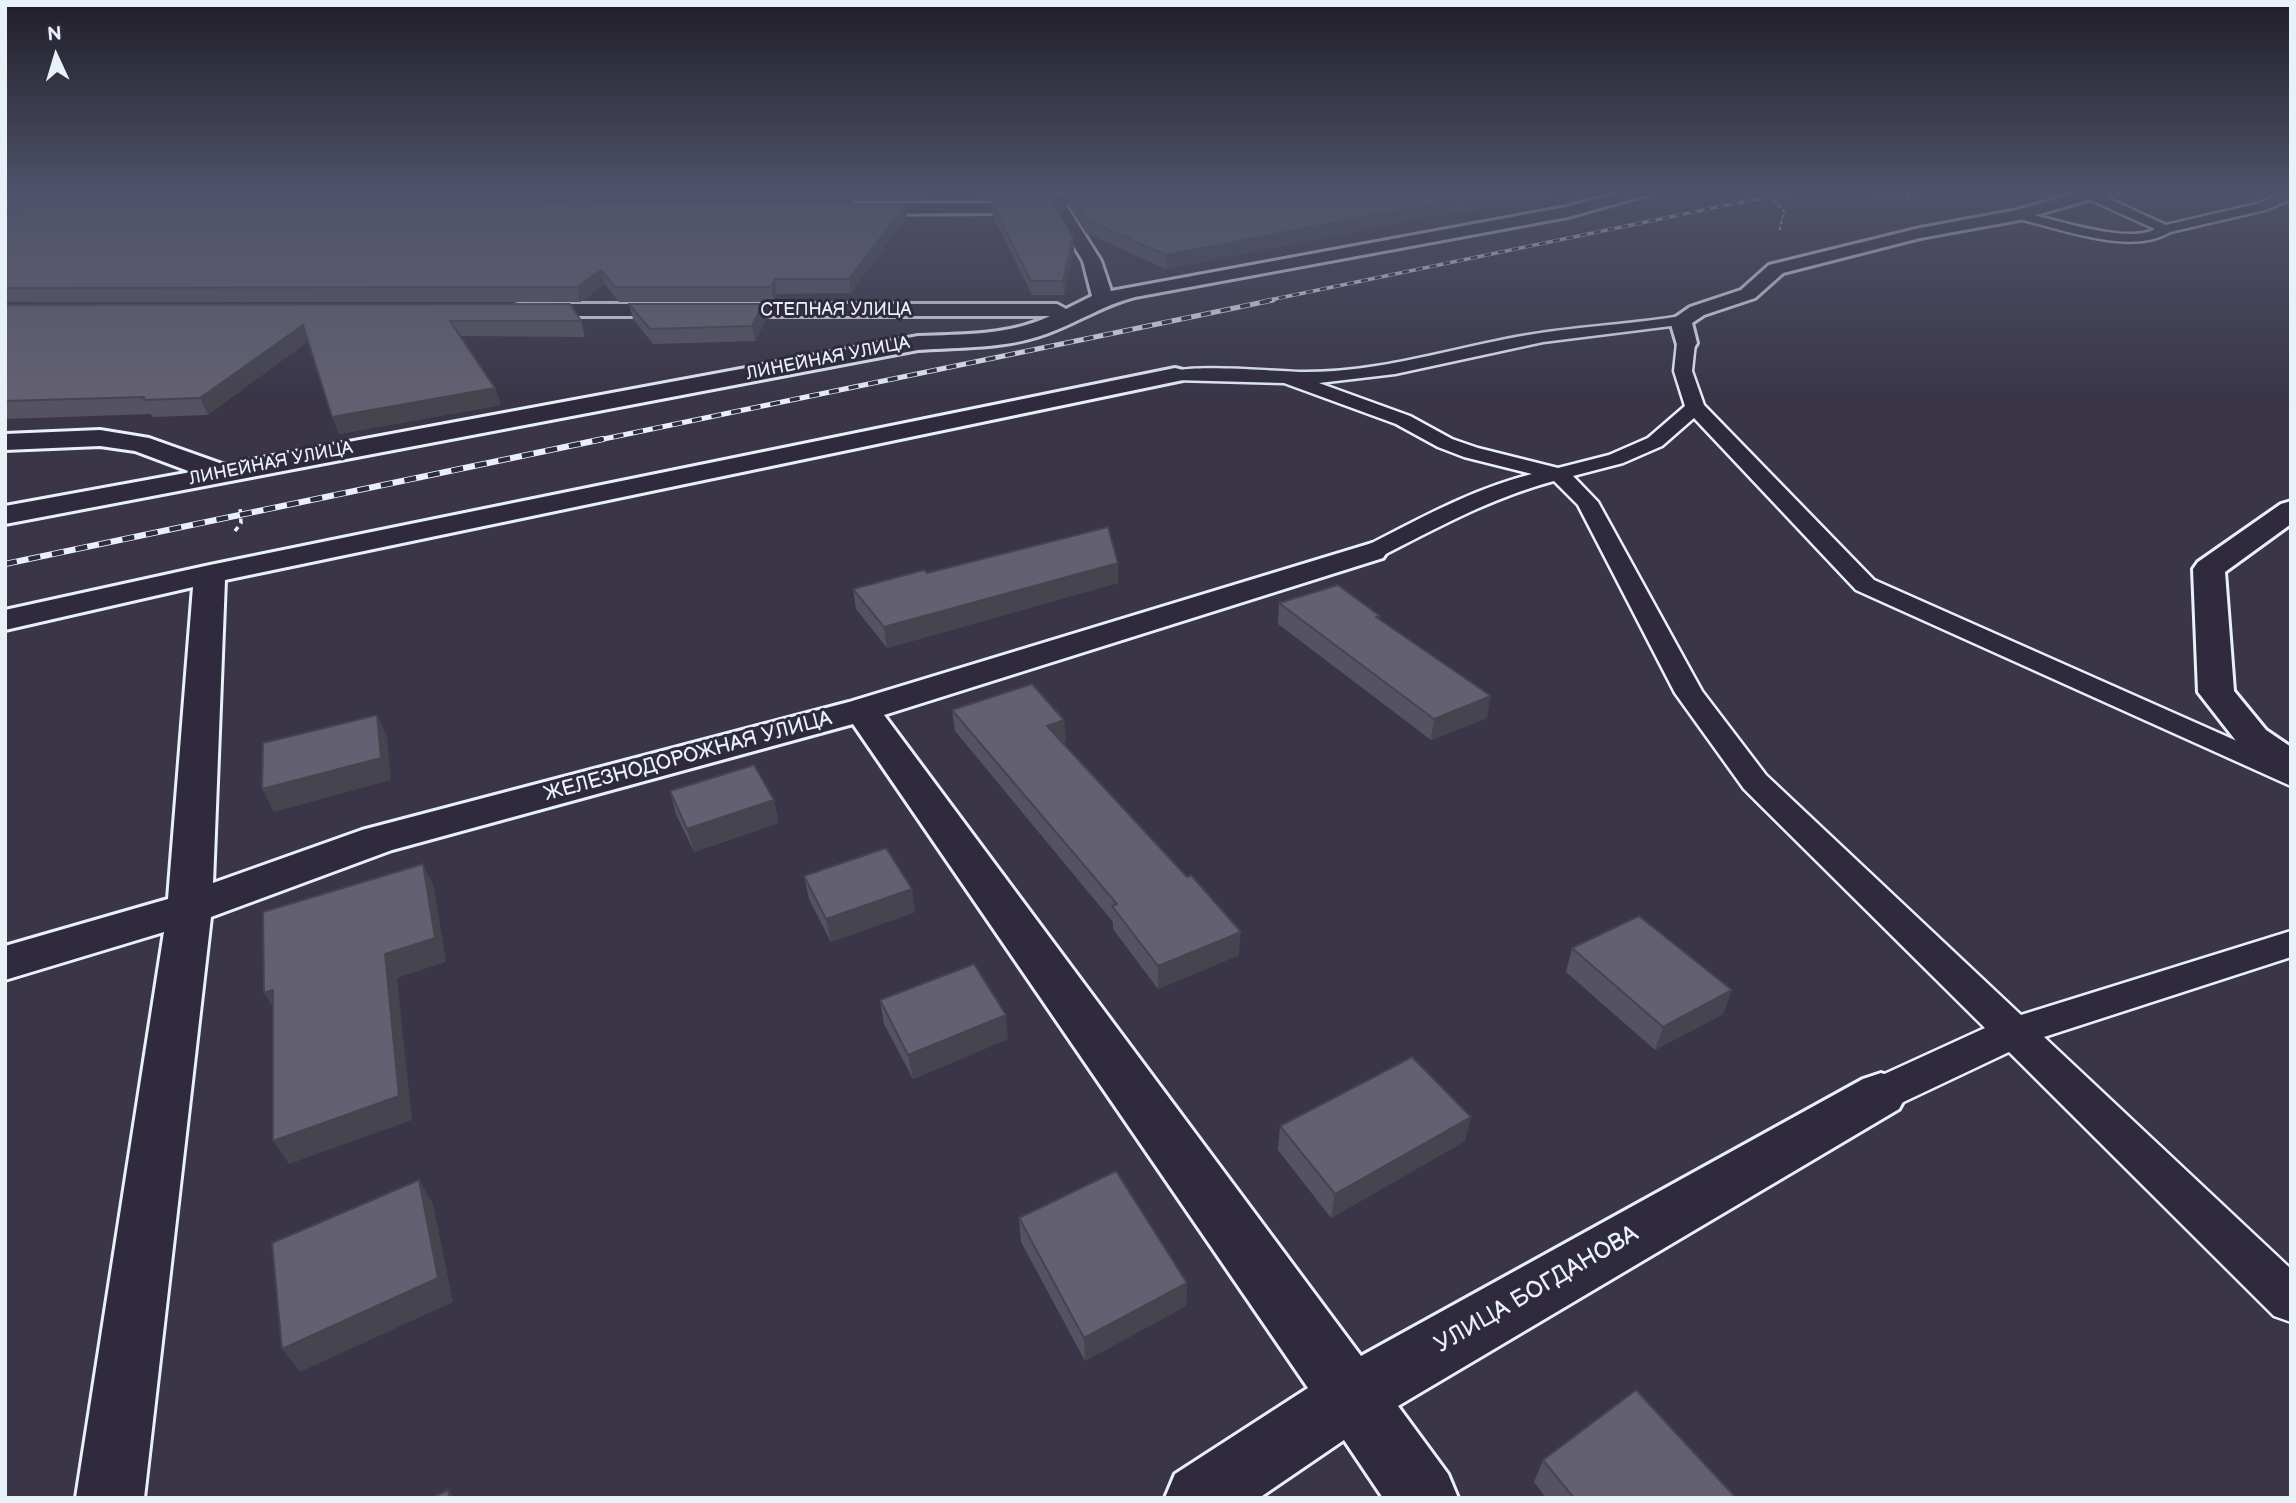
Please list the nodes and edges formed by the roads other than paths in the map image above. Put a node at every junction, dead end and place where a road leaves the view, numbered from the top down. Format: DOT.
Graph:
graph roads {
  1 [pos="1092,261"];
  2 [pos="1297,261"];
  3 [pos="1807,261"];
  4 [pos="1103,299"];
  5 [pos="507,310"];
  6 [pos="1079,310"];
  7 [pos="1683,332"];
  8 [pos="1175,375"];
  9 [pos="1286,377"];
  10 [pos="1695,407"];
  11 [pos="5,442"];
  12 [pos="221,473"];
  13 [pos="1559,474"];
  14 [pos="2291,509"];
  15 [pos="5,515"];
  16 [pos="1372,552"];
  17 [pos="211,574"];
  18 [pos="5,620"];
  19 [pos="862,710"];
  20 [pos="2291,766"];
  21 [pos="2291,777"];
  22 [pos="190,908"];
  23 [pos="2291,944"];
  24 [pos="5,963"];
  25 [pos="2014,1032"];
  26 [pos="1881,1094"];
  27 [pos="2291,1300"];
  28 [pos="1351,1397"];
  29 [pos="110,1498"];
  30 [pos="1199,1498"];
  31 [pos="1424,1498"];
  1 -- 4 [label="street"];
  2 -- 4 [label="street, ЛИНЕЙНАЯ УЛИЦА"];
  3 -- 7 [label="street"];
  4 -- 6 [label="street, ЛИНЕЙНАЯ УЛИЦА"];
  5 -- 6 [label="street, СТЕПНАЯ УЛИЦА"];
  6 -- 12 [label="street, ЛИНЕЙНАЯ УЛИЦА"];
  7 -- 9 [label="lane"];
  7 -- 10 [label="lane"];
  8 -- 9 [label="lane"];
  8 -- 17 [label="street"];
  9 -- 13 [label="lane"];
  10 -- 13 [label="lane"];
  10 -- 21 [label="lane"];
  11 -- 12 [label="street"];
  12 -- 15 [label="street, ЛИНЕЙНАЯ УЛИЦА"];
  13 -- 16 [label="lane"];
  13 -- 25 [label="lane"];
  14 -- 20 [label="street"];
  16 -- 19 [label="street, ЖЕЛЕЗНОДОРОЖНАЯ УЛИЦА"];
  17 -- 18 [label="street"];
  17 -- 22 [label="street"];
  19 -- 22 [label="street, ЖЕЛЕЗНОДОРОЖНАЯ УЛИЦА"];
  19 -- 28 [label="street"];
  22 -- 24 [label="street, ЖЕЛЕЗНОДОРОЖНАЯ УЛИЦА"];
  22 -- 29 [label="street"];
  23 -- 25 [label="lane"];
  25 -- 26 [label="lane"];
  25 -- 27 [label="lane"];
  26 -- 28 [label="street, УЛИЦА БОГДАНОВА"];
  28 -- 30 [label="street, УЛИЦА БОГДАНОВА"];
  28 -- 31 [label="street"];
}
